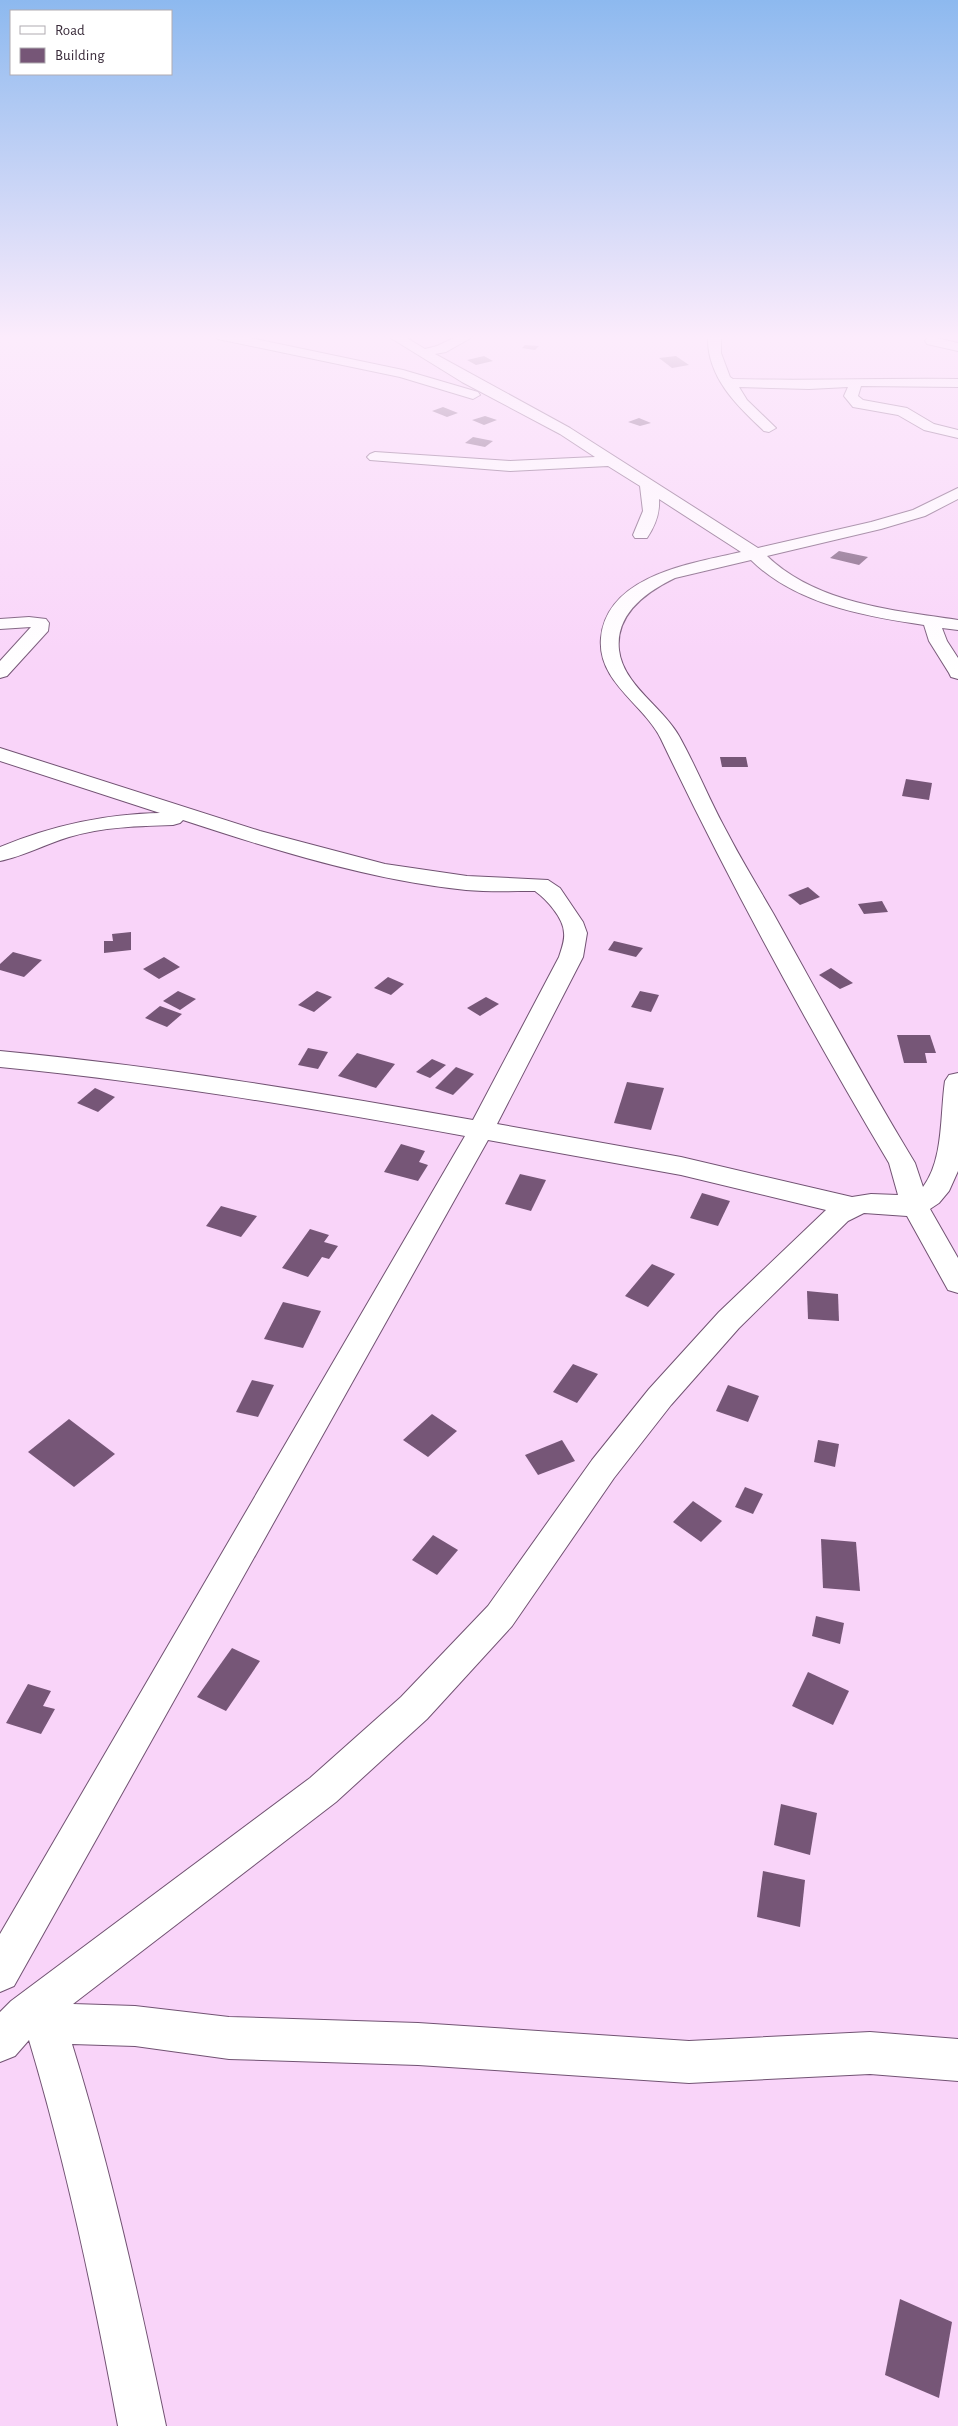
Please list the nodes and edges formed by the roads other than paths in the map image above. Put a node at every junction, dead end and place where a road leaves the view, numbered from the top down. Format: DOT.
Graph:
graph roads {
  1 [pos="591,448"];
  2 [pos="375,457"];
  3 [pos="610,461"];
  4 [pos="647,485"];
  5 [pos="958,493"];
  6 [pos="642,535"];
  7 [pos="754,554"];
  8 [pos="931,621"];
  9 [pos="0,624"];
  10 [pos="958,625"];
  11 [pos="0,672"];
  12 [pos="958,673"];
  13 [pos="0,754"];
  14 [pos="197,819"];
  15 [pos="0,855"];
  16 [pos="0,1059"];
  17 [pos="958,1080"];
  18 [pos="481,1130"];
  19 [pos="850,1206"];
  20 [pos="915,1206"];
  21 [pos="958,1283"];
  22 [pos="0,1972"];
  23 [pos="23,2026"];
  24 [pos="958,2060"];
  25 [pos="142,2426"];
  1 -- 3 [label="street"];
  2 -- 3 [label="street"];
  3 -- 4 [label="street"];
  4 -- 6 [label="street"];
  4 -- 7 [label="street"];
  5 -- 7 [label="street"];
  7 -- 8 [label="street"];
  7 -- 20 [label="street"];
  8 -- 10 [label="street"];
  8 -- 12 [label="street"];
  9 -- 11 [label="street"];
  13 -- 14 [label="street"];
  14 -- 15 [label="street"];
  14 -- 18 [label="street"];
  16 -- 18 [label="street"];
  17 -- 20 [label="street"];
  18 -- 19 [label="street"];
  18 -- 22 [label="street"];
  19 -- 20 [label="street"];
  19 -- 23 [label="street"];
  20 -- 21 [label="street"];
  23 -- 24 [label="street"];
  23 -- 25 [label="street"];
}
